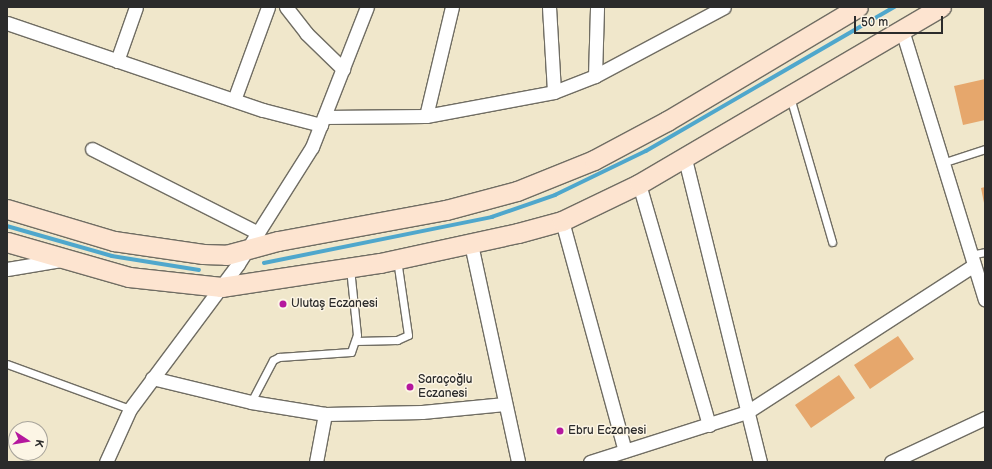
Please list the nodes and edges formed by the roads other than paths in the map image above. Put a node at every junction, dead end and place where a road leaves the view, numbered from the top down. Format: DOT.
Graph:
graph roads {
  1 [pos="136,7"];
  2 [pos="268,7"];
  3 [pos="286,7"];
  4 [pos="368,7"];
  5 [pos="452,7"];
  6 [pos="549,7"];
  7 [pos="597,7"];
  8 [pos="724,7"];
  9 [pos="858,7"];
  10 [pos="941,7"];
  11 [pos="7,23"];
  12 [pos="902,30"];
  13 [pos="117,61"];
  14 [pos="343,69"];
  15 [pos="595,76"];
  16 [pos="554,92"];
  17 [pos="790,95"];
  18 [pos="234,100"];
  19 [pos="426,116"];
  20 [pos="322,121"];
  21 [pos="92,149"];
  22 [pos="985,149"];
  23 [pos="685,159"];
  24 [pos="942,163"];
  25 [pos="639,184"];
  26 [pos="7,209"];
  27 [pos="562,221"];
  28 [pos="253,241"];
  29 [pos="7,242"];
  30 [pos="832,242"];
  31 [pos="471,244"];
  32 [pos="985,252"];
  33 [pos="397,259"];
  34 [pos="66,260"];
  35 [pos="971,260"];
  36 [pos="350,268"];
  37 [pos="7,269"];
  38 [pos="221,287"];
  39 [pos="985,300"];
  40 [pos="356,341"];
  41 [pos="7,364"];
  42 [pos="152,378"];
  43 [pos="251,402"];
  44 [pos="505,404"];
  45 [pos="130,409"];
  46 [pos="748,412"];
  47 [pos="325,414"];
  48 [pos="985,418"];
  49 [pos="709,425"];
  50 [pos="625,451"];
  51 [pos="106,462"];
  52 [pos="316,462"];
  53 [pos="518,462"];
  54 [pos="590,462"];
  55 [pos="760,462"];
  56 [pos="891,462"];
  1 -- 13 [label="street"];
  2 -- 18 [label="street"];
  3 -- 14 [label="street"];
  4 -- 14 [label="street"];
  5 -- 19 [label="street"];
  6 -- 16 [label="street"];
  7 -- 15 [label="street"];
  8 -- 15 [label="street"];
  9 -- 28 [label="main road"];
  10 -- 12 [label="main road"];
  11 -- 13 [label="street"];
  12 -- 17 [label="main road"];
  12 -- 24 [label="street"];
  13 -- 18 [label="street"];
  14 -- 20 [label="street"];
  15 -- 16 [label="street"];
  16 -- 19 [label="street"];
  17 -- 23 [label="main road"];
  17 -- 30 [label="lane"];
  18 -- 20 [label="street"];
  19 -- 20 [label="street"];
  20 -- 28 [label="street"];
  21 -- 28 [label="street"];
  22 -- 24 [label="lane"];
  23 -- 25 [label="main road"];
  23 -- 46 [label="street"];
  24 -- 35 [label="street"];
  25 -- 27 [label="main road"];
  25 -- 49 [label="street"];
  26 -- 28 [label="main road"];
  27 -- 31 [label="main road"];
  27 -- 50 [label="street"];
  28 -- 38 [label="street"];
  29 -- 34 [label="main road"];
  31 -- 33 [label="main road"];
  31 -- 44 [label="street"];
  32 -- 35 [label="lane"];
  33 -- 36 [label="main road"];
  33 -- 40 [label="lane"];
  34 -- 37 [label="street"];
  34 -- 38 [label="main road"];
  35 -- 39 [label="street"];
  35 -- 46 [label="street"];
  36 -- 38 [label="main road"];
  36 -- 40 [label="lane"];
  38 -- 42 [label="street"];
  40 -- 43 [label="lane"];
  41 -- 45 [label="lane"];
  42 -- 43 [label="street"];
  42 -- 45 [label="street"];
  43 -- 47 [label="street"];
  44 -- 47 [label="street"];
  44 -- 53 [label="street"];
  45 -- 51 [label="street"];
  46 -- 49 [label="street"];
  46 -- 55 [label="street"];
  47 -- 52 [label="street"];
  48 -- 56 [label="street"];
  49 -- 50 [label="street"];
  50 -- 54 [label="street"];
}
